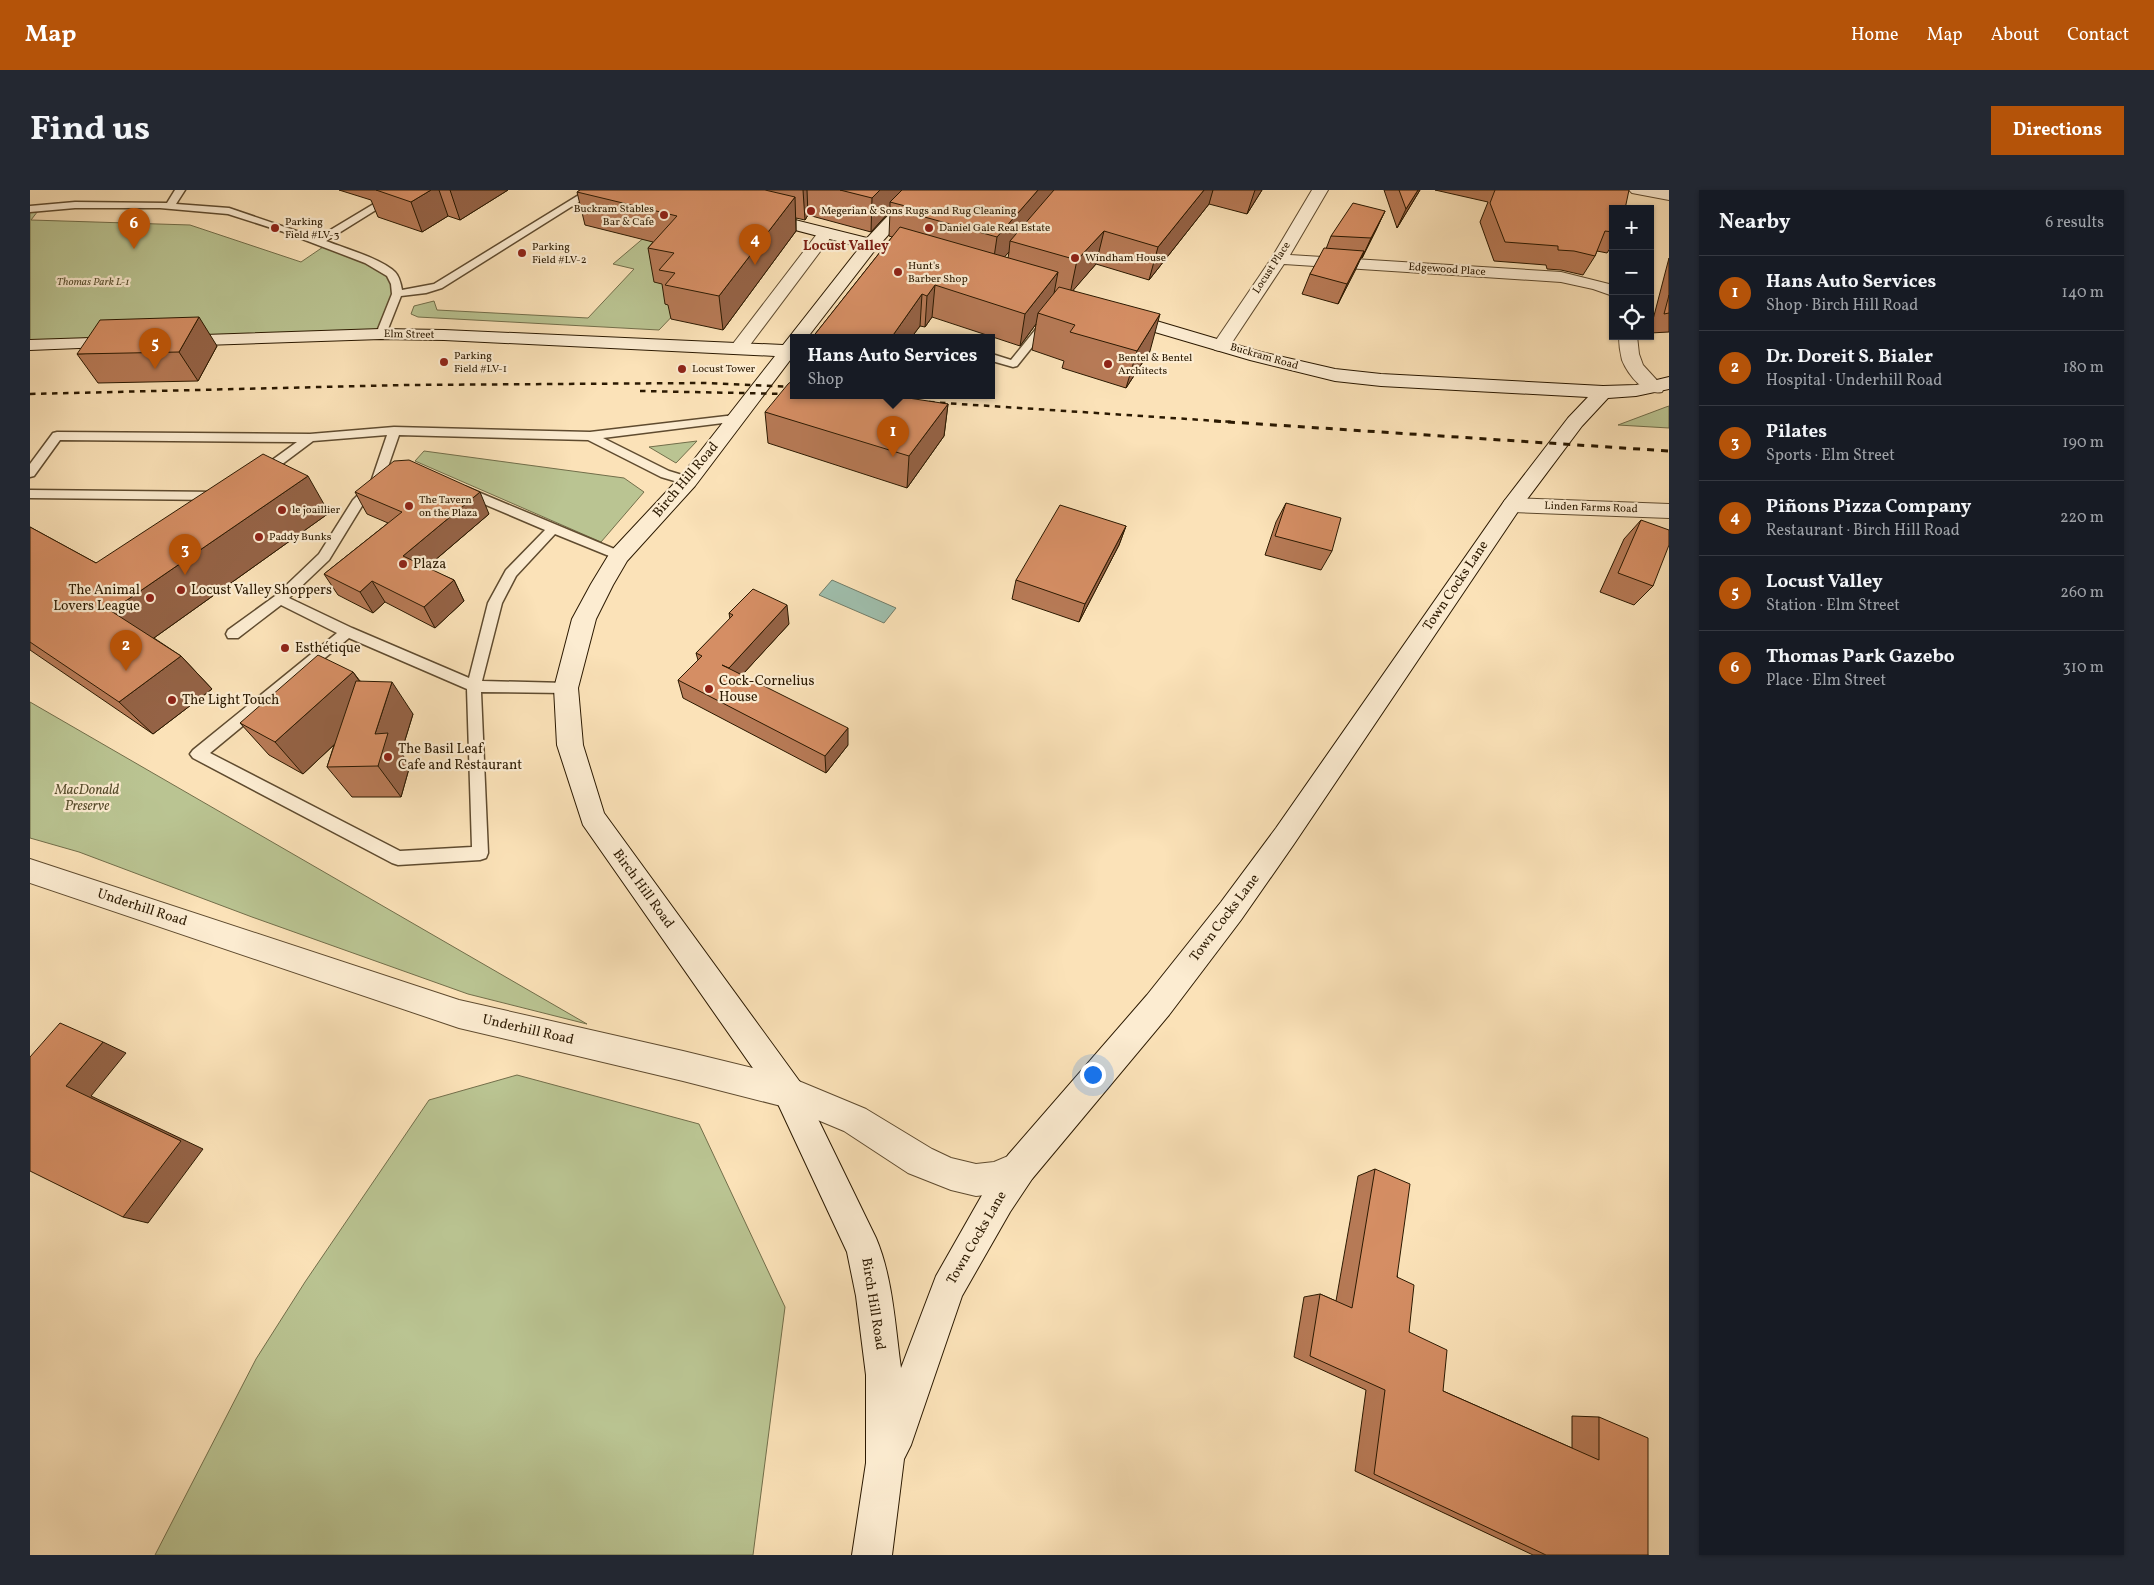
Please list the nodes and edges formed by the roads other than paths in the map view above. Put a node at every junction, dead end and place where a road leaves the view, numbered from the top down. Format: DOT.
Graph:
graph roads {
  1 [pos="180,190"];
  2 [pos="403,190"];
  3 [pos="593,190"];
  4 [pos="920,190"];
  5 [pos="1320,190"];
  6 [pos="1637,190"];
  7 [pos="1669,195"];
  8 [pos="170,206"];
  9 [pos="30,209"];
  10 [pos="740,210"];
  11 [pos="826,233"];
  12 [pos="318,242"];
  13 [pos="871,244"];
  14 [pos="1279,259"];
  15 [pos="935,261"];
  16 [pos="1609,289"];
  17 [pos="397,294"];
  18 [pos="1101,310"];
  19 [pos="1053,314"];
  20 [pos="381,334"];
  21 [pos="801,334"];
  22 [pos="1628,340"];
  23 [pos="141,341"];
  24 [pos="160,341"];
  25 [pos="790,344"];
  26 [pos="30,345"];
  27 [pos="1222,346"];
  28 [pos="790,348"];
  29 [pos="738,349"];
  30 [pos="995,358"];
  31 [pos="1662,386"];
  32 [pos="1603,392"];
  33 [pos="735,420"];
  34 [pos="394,431"];
  35 [pos="590,436"];
  36 [pos="310,438"];
  37 [pos="30,474"];
  38 [pos="688,481"];
  39 [pos="247,484"];
  40 [pos="448,484"];
  41 [pos="30,494"];
  42 [pos="232,496"];
  43 [pos="1512,505"];
  44 [pos="1669,511"];
  45 [pos="553,529"];
  46 [pos="619,556"];
  47 [pos="280,599"];
  48 [pos="347,632"];
  49 [pos="233,634"];
  50 [pos="474,686"];
  51 [pos="566,688"];
  52 [pos="30,871"];
  53 [pos="789,1093"];
  54 [pos="1020,1167"];
  55 [pos="885,1463"];
  56 [pos="872,1555"];
  1 -- 8 [label="lane"];
  2 -- 12 [label="lane"];
  3 -- 17 [label="lane"];
  4 -- 13 [label="street, Birch Hill Road"];
  5 -- 14 [label="street, Locust Place"];
  6 -- 7 [label="street"];
  8 -- 9 [label="lane"];
  8 -- 12 [label="lane"];
  10 -- 11 [label="street"];
  11 -- 13 [label="street"];
  11 -- 29 [label="street"];
  12 -- 17 [label="lane"];
  13 -- 15 [label="street"];
  13 -- 21 [label="street, Birch Hill Road"];
  14 -- 16 [label="street, Edgewood Place"];
  14 -- 27 [label="street, Locust Place"];
  17 -- 20 [label="lane"];
  18 -- 27 [label="street, Buckram Road"];
  19 -- 30 [label="lane"];
  20 -- 24 [label="street, Elm Street"];
  20 -- 29 [label="street, Elm Street"];
  22 -- 31 [label="street"];
  23 -- 26 [label="street"];
  25 -- 29 [label="street, Elm Street"];
  27 -- 32 [label="street, Buckram Road"];
  28 -- 33 [label="street, Birch Hill Road"];
  31 -- 32 [label="street, Buckram Road"];
  32 -- 43 [label="street, Town Cocks Lane"];
  33 -- 35 [label="lane"];
  33 -- 38 [label="street, Birch Hill Road"];
  34 -- 35 [label="lane"];
  34 -- 36 [label="lane"];
  34 -- 47 [label="lane"];
  35 -- 38 [label="lane"];
  36 -- 37 [label="lane"];
  36 -- 39 [label="lane"];
  38 -- 46 [label="street, Birch Hill Road"];
  40 -- 45 [label="lane"];
  41 -- 42 [label="lane"];
  43 -- 44 [label="street, Linden Farms Road"];
  43 -- 54 [label="street, Town Cocks Lane"];
  45 -- 46 [label="lane"];
  45 -- 50 [label="lane"];
  46 -- 51 [label="street, Birch Hill Road"];
  47 -- 48 [label="lane"];
  47 -- 49 [label="lane"];
  48 -- 50 [label="lane"];
  48 -- 50 [label="lane"];
  50 -- 51 [label="lane"];
  51 -- 53 [label="street, Birch Hill Road"];
  52 -- 53 [label="street, Underhill Road"];
  53 -- 54 [label="street, Underhill Road"];
  53 -- 55 [label="street, Birch Hill Road"];
  54 -- 55 [label="street, Town Cocks Lane"];
  55 -- 56 [label="street"];
}
